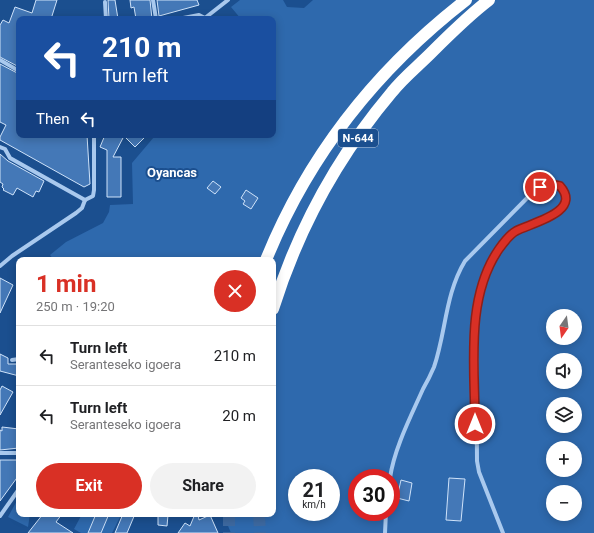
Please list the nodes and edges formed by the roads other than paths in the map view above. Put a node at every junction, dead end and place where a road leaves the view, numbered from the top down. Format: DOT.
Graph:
graph roads {
  1 [pos="153,0"];
  2 [pos="228,0"];
  3 [pos="466,0"];
  4 [pos="489,0"];
  5 [pos="105,2"];
  6 [pos="106,16"];
  7 [pos="156,16"];
  8 [pos="208,16"];
  9 [pos="0,60"];
  10 [pos="16,69"];
  11 [pos="94,138"];
  12 [pos="0,147"];
  13 [pos="85,200"];
  14 [pos="267,257"];
  15 [pos="0,266"];
  16 [pos="276,300"];
  17 [pos="16,359"];
  18 [pos="12,360"];
  19 [pos="0,453"];
  20 [pos="16,453"];
  21 [pos="392,469"];
  22 [pos="16,493"];
  23 [pos="0,516"];
  24 [pos="386,521"];
  25 [pos="385,533"];
  26 [pos="503,533"];
  1 -- 7 [label="street"];
  2 -- 8 [label="street"];
  3 -- 14 [label="highway, N-644"];
  4 -- 16 [label="highway, N-644"];
  5 -- 6 [label="street"];
  9 -- 10 [label="street"];
  11 -- 13 [label="street"];
  12 -- 13 [label="street"];
  13 -- 15 [label="street"];
  17 -- 18 [label="street"];
  19 -- 20 [label="street"];
  21 -- 26 [label="street"];
  22 -- 23 [label="street"];
  24 -- 25 [label="street"];
}
